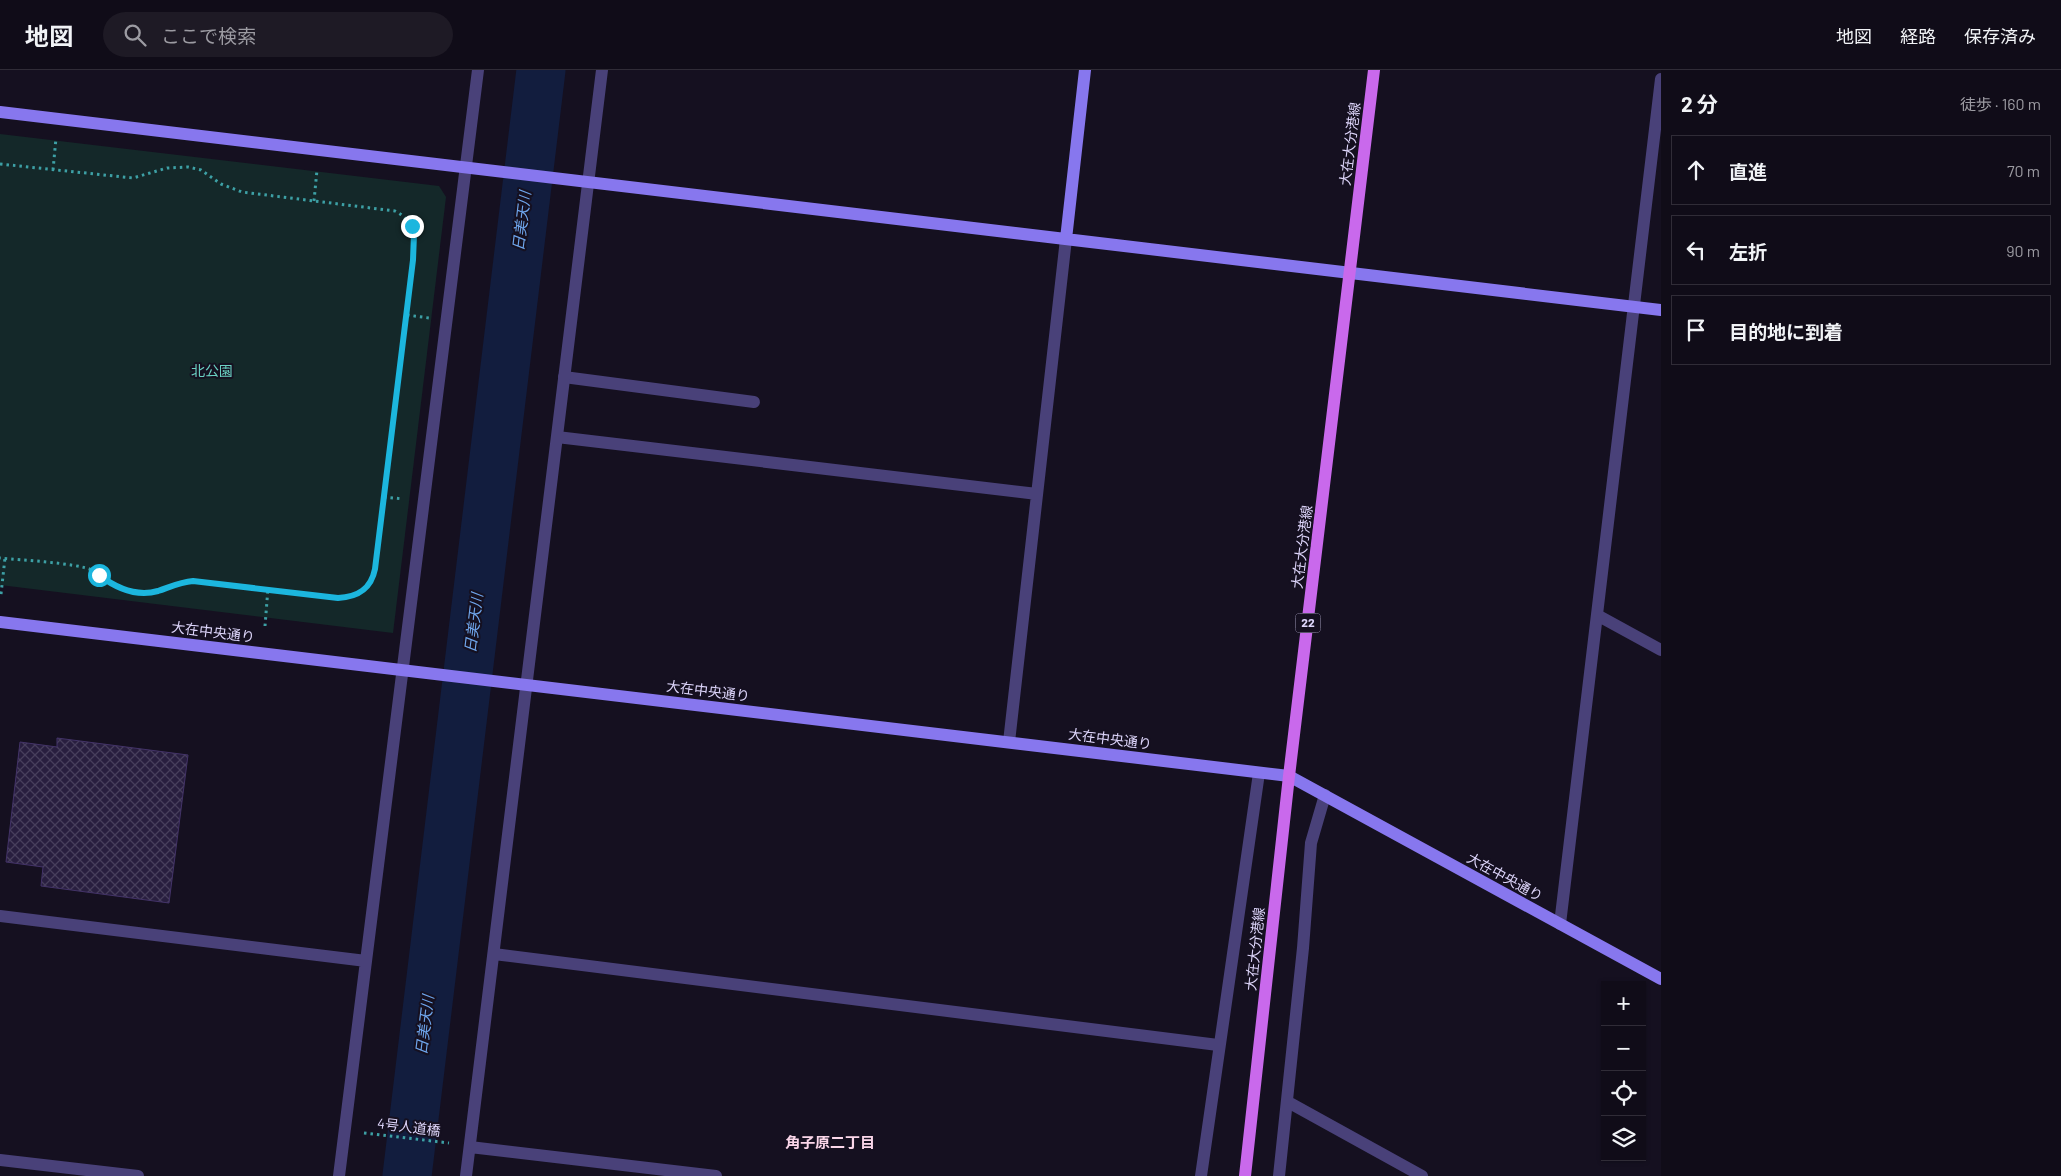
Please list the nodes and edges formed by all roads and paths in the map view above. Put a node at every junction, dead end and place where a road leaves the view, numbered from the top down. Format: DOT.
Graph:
graph roads {
  1 [pos="478,70"];
  2 [pos="602,70"];
  3 [pos="1085,70"];
  4 [pos="1374,70"];
  5 [pos="1661,78"];
  6 [pos="0,112"];
  7 [pos="56,135"];
  8 [pos="0,164"];
  9 [pos="317,166"];
  10 [pos="465,167"];
  11 [pos="53,170"];
  12 [pos="588,182"];
  13 [pos="314,201"];
  14 [pos="1066,239"];
  15 [pos="1349,273"];
  16 [pos="1634,307"];
  17 [pos="1661,310"];
  18 [pos="564,378"];
  19 [pos="754,402"];
  20 [pos="557,437"];
  21 [pos="1037,494"];
  22 [pos="2,558"];
  23 [pos="268,588"];
  24 [pos="0,594"];
  25 [pos="1597,616"];
  26 [pos="0,622"];
  27 [pos="265,626"];
  28 [pos="1661,650"];
  29 [pos="402,670"];
  30 [pos="526,685"];
  31 [pos="1009,742"];
  32 [pos="1259,773"];
  33 [pos="1289,776"];
  34 [pos="1325,795"];
  35 [pos="0,916"];
  36 [pos="1560,924"];
  37 [pos="494,954"];
  38 [pos="366,961"];
  39 [pos="1661,980"];
  40 [pos="1218,1045"];
  41 [pos="1288,1102"];
  42 [pos="365,1133"];
  43 [pos="450,1143"];
  44 [pos="470,1147"];
  45 [pos="0,1160"];
  46 [pos="138,1176"];
  47 [pos="339,1176"];
  48 [pos="466,1176"];
  49 [pos="716,1176"];
  50 [pos="1200,1176"];
  51 [pos="1245,1176"];
  52 [pos="1279,1176"];
  53 [pos="1422,1176"];
  1 -- 10 [label="street"];
  2 -- 12 [label="street"];
  3 -- 14 [label="street"];
  4 -- 15 [label="main road, 大在大分港線 / 22"];
  5 -- 16 [label="street"];
  6 -- 10 [label="street"];
  7 -- 11 [label="path"];
  8 -- 11 [label="path"];
  9 -- 13 [label="path"];
  10 -- 12 [label="street"];
  10 -- 29 [label="street"];
  11 -- 13 [label="path"];
  12 -- 14 [label="street"];
  12 -- 18 [label="street"];
  13 -- 23 [label="path"];
  14 -- 15 [label="street"];
  14 -- 21 [label="street"];
  15 -- 16 [label="street"];
  15 -- 33 [label="main road, 大在大分港線 / 22"];
  16 -- 17 [label="street"];
  16 -- 25 [label="street"];
  18 -- 19 [label="street"];
  18 -- 20 [label="street"];
  20 -- 21 [label="street"];
  20 -- 30 [label="street"];
  21 -- 31 [label="street"];
  22 -- 23 [label="path"];
  22 -- 24 [label="path"];
  23 -- 27 [label="path"];
  25 -- 28 [label="street"];
  25 -- 36 [label="street"];
  26 -- 29 [label="street, 大在中央通り"];
  29 -- 30 [label="street, 大在中央通り"];
  29 -- 38 [label="street"];
  30 -- 31 [label="street, 大在中央通り"];
  30 -- 37 [label="street"];
  31 -- 32 [label="street, 大在中央通り"];
  32 -- 33 [label="street, 大在中央通り"];
  32 -- 40 [label="street"];
  33 -- 34 [label="street, 大在中央通り"];
  33 -- 51 [label="main road, 大在大分港線 / 22"];
  34 -- 36 [label="street, 大在中央通り"];
  34 -- 41 [label="street"];
  35 -- 38 [label="street"];
  36 -- 39 [label="street, 大在中央通り"];
  37 -- 40 [label="street"];
  37 -- 44 [label="street"];
  38 -- 47 [label="street"];
  40 -- 50 [label="street"];
  41 -- 52 [label="street"];
  41 -- 53 [label="street"];
  42 -- 43 [label="path, 4号人道橋"];
  44 -- 48 [label="street"];
  44 -- 49 [label="street"];
  45 -- 46 [label="street"];
}
